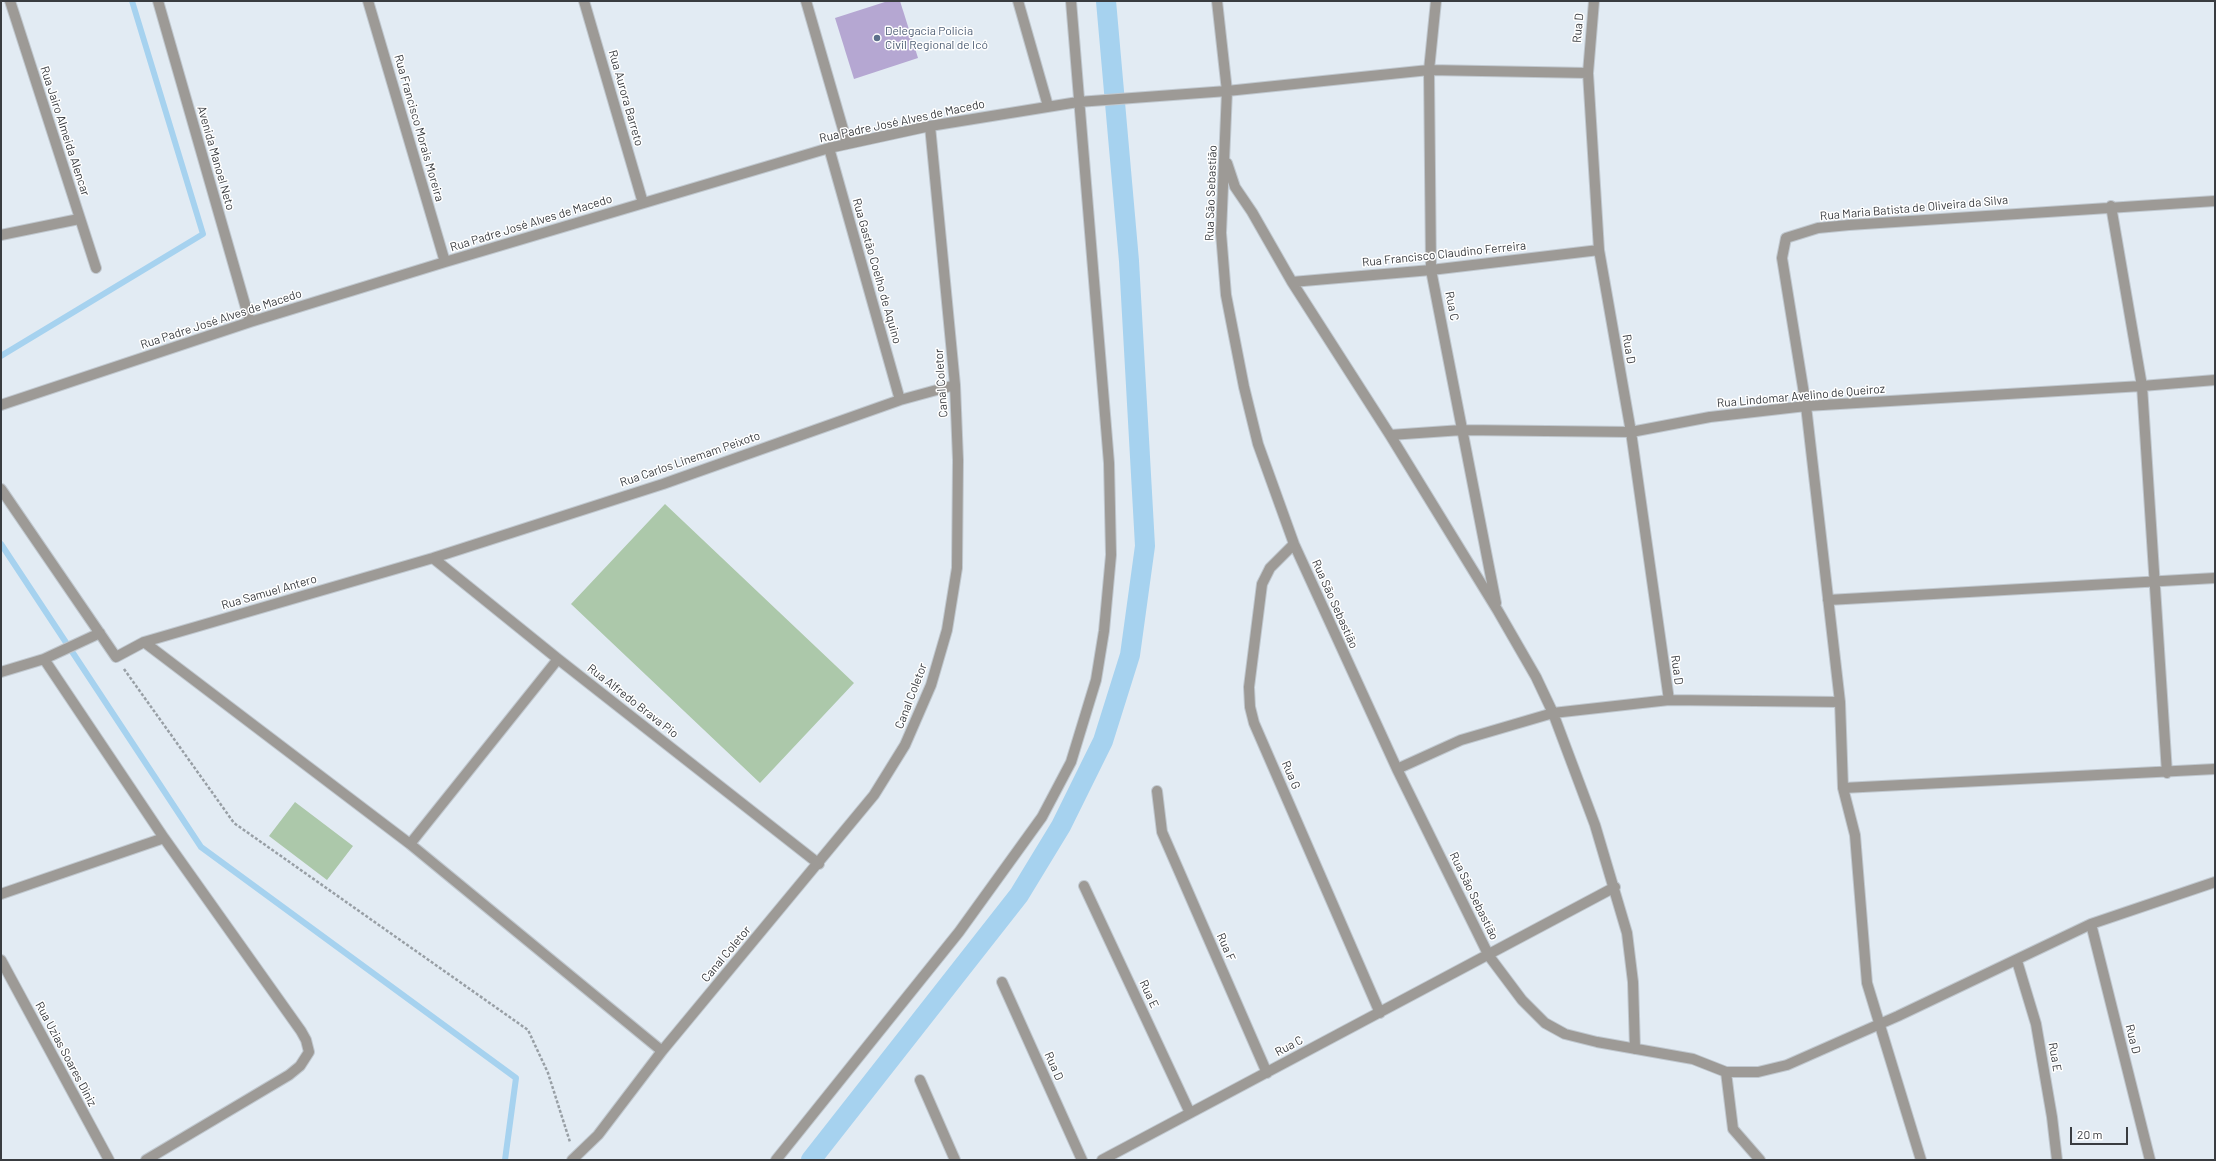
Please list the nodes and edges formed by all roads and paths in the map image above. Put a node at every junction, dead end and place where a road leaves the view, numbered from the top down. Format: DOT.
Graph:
graph roads {
  1 [pos="10,1"];
  2 [pos="158,1"];
  3 [pos="368,1"];
  4 [pos="584,1"];
  5 [pos="806,1"];
  6 [pos="1018,1"];
  7 [pos="1071,1"];
  8 [pos="1217,1"];
  9 [pos="1436,1"];
  10 [pos="1594,1"];
  11 [pos="1429,70"];
  12 [pos="1588,73"];
  13 [pos="1227,91"];
  14 [pos="1078,102"];
  15 [pos="1048,106"];
  16 [pos="930,126"];
  17 [pos="847,143"];
  18 [pos="829,148"];
  19 [pos="1225,156"];
  20 [pos="2215,201"];
  21 [pos="643,203"];
  22 [pos="2111,206"];
  23 [pos="79,218"];
  24 [pos="1,234"];
  25 [pos="1599,250"];
  26 [pos="445,262"];
  27 [pos="96,268"];
  28 [pos="1431,270"];
  29 [pos="1292,282"];
  30 [pos="250,322"];
  31 [pos="2215,380"];
  32 [pos="956,384"];
  33 [pos="2142,386"];
  34 [pos="900,400"];
  35 [pos="1,405"];
  36 [pos="1806,406"];
  37 [pos="1462,430"];
  38 [pos="1630,432"];
  39 [pos="1390,435"];
  40 [pos="1,489"];
  41 [pos="1294,544"];
  42 [pos="434,558"];
  43 [pos="2215,578"];
  44 [pos="2156,583"];
  45 [pos="1828,600"];
  46 [pos="1498,611"];
  47 [pos="100,633"];
  48 [pos="144,642"];
  49 [pos="116,657"];
  50 [pos="44,659"];
  51 [pos="558,659"];
  52 [pos="1,672"];
  53 [pos="1669,700"];
  54 [pos="1840,702"];
  55 [pos="1553,713"];
  56 [pos="1397,769"];
  57 [pos="2215,769"];
  58 [pos="2167,773"];
  59 [pos="1843,788"];
  60 [pos="1157,791"];
  61 [pos="164,838"];
  62 [pos="410,844"];
  63 [pos="819,864"];
  64 [pos="2215,882"];
  65 [pos="1084,886"];
  66 [pos="1615,887"];
  67 [pos="1,894"];
  68 [pos="2091,924"];
  69 [pos="1489,956"];
  70 [pos="1,960"];
  71 [pos="2017,961"];
  72 [pos="1002,982"];
  73 [pos="1380,1013"];
  74 [pos="1880,1024"];
  75 [pos="1635,1049"];
  76 [pos="662,1052"];
  77 [pos="1726,1072"];
  78 [pos="1267,1073"];
  79 [pos="920,1080"];
  80 [pos="1190,1113"];
  81 [pos="574,1159"];
  82 [pos="109,1160"];
  83 [pos="146,1160"];
  84 [pos="776,1160"];
  85 [pos="955,1160"];
  86 [pos="1082,1160"];
  87 [pos="1102,1160"];
  88 [pos="1760,1160"];
  89 [pos="1921,1160"];
  90 [pos="2057,1160"];
  91 [pos="2150,1160"];
  1 -- 23 [label="street, Rua Jairo Almeida Alencar"];
  2 -- 30 [label="street, Avenida Manoel Neto"];
  3 -- 26 [label="street, Rua Francisco Morais Moreira"];
  4 -- 21 [label="street, Rua Aurora Barreto"];
  5 -- 17 [label="street"];
  6 -- 15 [label="street"];
  7 -- 14 [label="street"];
  8 -- 13 [label="street, Rua São Sebastião"];
  9 -- 11 [label="street, Rua C"];
  10 -- 12 [label="street, Rua D"];
  11 -- 12 [label="street, Rua Padre José Alves de Macedo"];
  11 -- 13 [label="street, Rua Padre José Alves de Macedo"];
  11 -- 28 [label="street, Rua C"];
  12 -- 25 [label="street, Rua D"];
  13 -- 14 [label="street, Rua Padre José Alves de Macedo"];
  13 -- 19 [label="street, Rua São Sebastião"];
  14 -- 15 [label="street, Rua Padre José Alves de Macedo"];
  14 -- 84 [label="street"];
  15 -- 16 [label="street, Rua Padre José Alves de Macedo"];
  16 -- 17 [label="street, Rua Padre José Alves de Macedo"];
  16 -- 32 [label="street, Canal Coletor"];
  17 -- 18 [label="street, Rua Padre José Alves de Macedo"];
  18 -- 21 [label="street, Rua Padre José Alves de Macedo"];
  18 -- 34 [label="street, Rua Gastão Coelho de Aquino"];
  19 -- 29 [label="street"];
  19 -- 41 [label="street, Rua São Sebastião"];
  20 -- 22 [label="street, Rua Maria Batista de Oliveira da Silva"];
  21 -- 26 [label="street, Rua Padre José Alves de Macedo"];
  22 -- 33 [label="street"];
  22 -- 36 [label="street, Rua Maria Batista de Oliveira da Silva"];
  23 -- 24 [label="street"];
  23 -- 27 [label="street, Rua Jairo Almeida Alencar"];
  25 -- 28 [label="street, Rua Francisco Claudino Ferreira"];
  25 -- 38 [label="street, Rua D"];
  26 -- 30 [label="street, Rua Padre José Alves de Macedo"];
  28 -- 29 [label="street, Rua Francisco Claudino Ferreira"];
  28 -- 37 [label="street, Rua C"];
  29 -- 39 [label="street"];
  30 -- 35 [label="street, Rua Padre José Alves de Macedo"];
  31 -- 33 [label="street, Rua Lindomar Avelino de Queiroz"];
  32 -- 34 [label="street, Rua Carlos Linemam Peixoto"];
  32 -- 63 [label="street, Canal Coletor"];
  33 -- 36 [label="street, Rua Lindomar Avelino de Queiroz"];
  33 -- 44 [label="street"];
  34 -- 42 [label="street, Rua Carlos Linemam Peixoto"];
  36 -- 38 [label="street, Rua Lindomar Avelino de Queiroz"];
  36 -- 45 [label="street"];
  37 -- 38 [label="street, Rua Lindomar Avelino de Queiroz"];
  37 -- 39 [label="street, Rua Lindomar Avelino de Queiroz"];
  37 -- 46 [label="street, Rua C"];
  38 -- 53 [label="street, Rua D"];
  39 -- 46 [label="street"];
  40 -- 47 [label="street"];
  41 -- 56 [label="street, Rua São Sebastião"];
  41 -- 73 [label="street, Rua G"];
  42 -- 48 [label="street, Rua Samuel Antero"];
  42 -- 51 [label="street, Rua Alfredo Brava Pio"];
  43 -- 44 [label="street"];
  44 -- 45 [label="street"];
  44 -- 58 [label="street"];
  45 -- 54 [label="street"];
  46 -- 55 [label="street"];
  47 -- 49 [label="street"];
  47 -- 50 [label="street"];
  48 -- 49 [label="street, Rua Samuel Antero"];
  48 -- 62 [label="street"];
  49 -- 81 [label="path"];
  50 -- 52 [label="street"];
  50 -- 61 [label="street"];
  51 -- 62 [label="street"];
  51 -- 63 [label="street, Rua Alfredo Brava Pio"];
  53 -- 54 [label="street"];
  53 -- 55 [label="street"];
  54 -- 59 [label="street"];
  55 -- 56 [label="street"];
  55 -- 66 [label="street"];
  56 -- 69 [label="street, Rua São Sebastião"];
  57 -- 58 [label="street"];
  58 -- 59 [label="street"];
  59 -- 74 [label="street"];
  60 -- 78 [label="street, Rua F"];
  61 -- 67 [label="street"];
  61 -- 83 [label="street"];
  62 -- 76 [label="street"];
  63 -- 76 [label="street, Canal Coletor"];
  64 -- 68 [label="street"];
  65 -- 80 [label="street, Rua E"];
  66 -- 69 [label="street, Rua C"];
  66 -- 75 [label="street"];
  68 -- 71 [label="street"];
  68 -- 91 [label="street, Rua D"];
  69 -- 73 [label="street, Rua C"];
  69 -- 75 [label="street, Rua São Sebastião"];
  70 -- 82 [label="street, Rua Uzias Soares Diniz"];
  71 -- 74 [label="street"];
  71 -- 90 [label="street, Rua E"];
  72 -- 86 [label="street, Rua D"];
  73 -- 78 [label="street, Rua C"];
  74 -- 77 [label="street"];
  74 -- 89 [label="street"];
  75 -- 77 [label="street, Rua São Sebastião"];
  76 -- 81 [label="street, Canal Coletor"];
  77 -- 88 [label="street"];
  78 -- 80 [label="street, Rua C"];
  79 -- 85 [label="street"];
  80 -- 87 [label="street, Rua C"];
}
